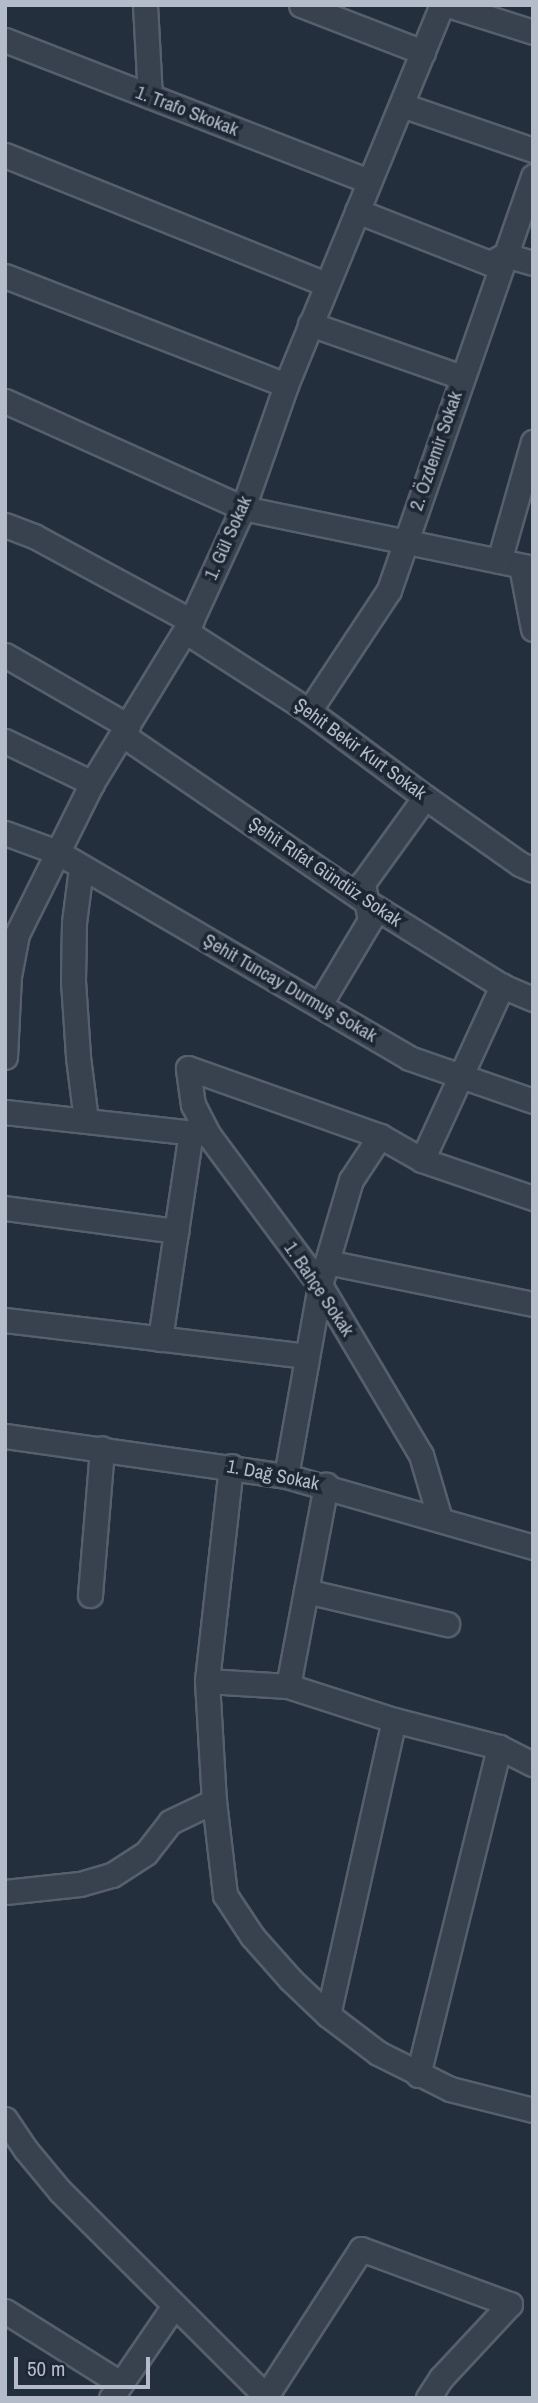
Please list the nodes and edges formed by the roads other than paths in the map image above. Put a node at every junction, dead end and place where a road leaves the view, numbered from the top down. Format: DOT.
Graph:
graph roads {
  1 [pos="145,5"];
  2 [pos="301,5"];
  3 [pos="442,5"];
  4 [pos="448,5"];
  5 [pos="533,32"];
  6 [pos="5,40"];
  7 [pos="423,52"];
  8 [pos="150,96"];
  9 [pos="402,105"];
  10 [pos="533,150"];
  11 [pos="5,155"];
  12 [pos="533,176"];
  13 [pos="369,181"];
  14 [pos="357,211"];
  15 [pos="505,255"];
  16 [pos="533,263"];
  17 [pos="5,276"];
  18 [pos="326,284"];
  19 [pos="310,324"];
  20 [pos="461,377"];
  21 [pos="286,385"];
  22 [pos="5,401"];
  23 [pos="533,442"];
  24 [pos="243,508"];
  25 [pos="5,525"];
  26 [pos="406,542"];
  27 [pos="518,565"];
  28 [pos="188,626"];
  29 [pos="533,629"];
  30 [pos="5,655"];
  31 [pos="309,710"];
  32 [pos="125,730"];
  33 [pos="5,741"];
  34 [pos="92,783"];
  35 [pos="425,797"];
  36 [pos="5,833"];
  37 [pos="57,852"];
  38 [pos="81,868"];
  39 [pos="533,870"];
  40 [pos="367,902"];
  41 [pos="502,986"];
  42 [pos="533,999"];
  43 [pos="320,1004"];
  44 [pos="5,1057"];
  45 [pos="460,1078"];
  46 [pos="533,1101"];
  47 [pos="5,1111"];
  48 [pos="86,1120"];
  49 [pos="200,1133"];
  50 [pos="380,1136"];
  51 [pos="422,1160"];
  52 [pos="533,1199"];
  53 [pos="5,1208"];
  54 [pos="176,1231"];
  55 [pos="327,1262"];
  56 [pos="320,1284"];
  57 [pos="533,1304"];
  58 [pos="5,1320"];
  59 [pos="160,1339"];
  60 [pos="306,1356"];
  61 [pos="5,1436"];
  62 [pos="102,1448"];
  63 [pos="231,1466"];
  64 [pos="286,1476"];
  65 [pos="326,1485"];
  66 [pos="440,1519"];
  67 [pos="533,1547"];
  68 [pos="306,1591"];
  69 [pos="90,1595"];
  70 [pos="447,1624"];
  71 [pos="207,1681"];
  72 [pos="288,1686"];
  73 [pos="394,1720"];
  74 [pos="499,1747"];
  75 [pos="532,1762"];
  76 [pos="214,1801"];
  77 [pos="5,1892"];
  78 [pos="328,2015"];
  79 [pos="418,2076"];
  80 [pos="533,2110"];
  81 [pos="5,2119"];
  82 [pos="174,2306"];
  83 [pos="5,2311"];
  84 [pos="115,2390"];
  85 [pos="267,2397"];
  86 [pos="429,2398"];
  1 -- 8 [label="street"];
  2 -- 7 [label="street"];
  3 -- 7 [label="street, 1. Gül Sokak"];
  4 -- 5 [label="street"];
  6 -- 8 [label="street, 1. Trafo Skokak"];
  7 -- 9 [label="street, 1. Gül Sokak"];
  8 -- 13 [label="street, 1. Trafo Skokak"];
  9 -- 10 [label="street"];
  9 -- 13 [label="street, 1. Gül Sokak"];
  11 -- 18 [label="street"];
  12 -- 15 [label="street, 2. Özdemir Sokak"];
  13 -- 14 [label="street, 1. Gül Sokak"];
  14 -- 15 [label="street"];
  14 -- 18 [label="street, 1. Gül Sokak"];
  15 -- 16 [label="street"];
  15 -- 20 [label="street, 2. Özdemir Sokak"];
  17 -- 21 [label="street"];
  18 -- 19 [label="street, 1. Gül Sokak"];
  19 -- 20 [label="street"];
  19 -- 21 [label="street, 1. Gül Sokak"];
  20 -- 26 [label="street, 2. Özdemir Sokak"];
  21 -- 24 [label="street, 1. Gül Sokak"];
  22 -- 24 [label="street"];
  23 -- 27 [label="street"];
  24 -- 26 [label="street"];
  24 -- 28 [label="street, 1. Gül Sokak"];
  25 -- 28 [label="street, Şehit Bekir Kurt Sokak"];
  26 -- 27 [label="street"];
  26 -- 31 [label="street, 2. Özdemir Sokak"];
  27 -- 29 [label="street"];
  28 -- 31 [label="street, Şehit Bekir Kurt Sokak"];
  28 -- 32 [label="street, 1. Gül Sokak"];
  30 -- 32 [label="street, Şehit Rıfat Gündüz Sokak"];
  31 -- 35 [label="street, Şehit Bekir Kurt Sokak"];
  32 -- 34 [label="street, 1. Gül Sokak"];
  32 -- 40 [label="street, Şehit Rıfat Gündüz Sokak"];
  33 -- 34 [label="street"];
  34 -- 37 [label="street, 1. Gül Sokak"];
  35 -- 39 [label="street, Şehit Bekir Kurt Sokak"];
  35 -- 40 [label="street"];
  36 -- 37 [label="street, Şehit Tuncay Durmuş Sokak"];
  37 -- 38 [label="street, Şehit Tuncay Durmuş Sokak"];
  37 -- 44 [label="street, 1. Gül Sokak"];
  38 -- 43 [label="street, Şehit Tuncay Durmuş Sokak"];
  38 -- 48 [label="street"];
  40 -- 41 [label="street, Şehit Rıfat Gündüz Sokak"];
  40 -- 43 [label="street"];
  41 -- 42 [label="street, Şehit Rıfat Gündüz Sokak"];
  41 -- 45 [label="street"];
  43 -- 45 [label="street, Şehit Tuncay Durmuş Sokak"];
  45 -- 46 [label="street, Şehit Tuncay Durmuş Sokak"];
  45 -- 51 [label="street"];
  47 -- 48 [label="street"];
  48 -- 49 [label="street"];
  49 -- 50 [label="street, 1. Bahçe Sokak"];
  49 -- 54 [label="street"];
  49 -- 56 [label="street, 1. Bahçe Sokak"];
  50 -- 51 [label="street"];
  50 -- 55 [label="street"];
  51 -- 52 [label="street"];
  53 -- 54 [label="street"];
  54 -- 59 [label="street"];
  55 -- 56 [label="street"];
  55 -- 57 [label="street"];
  56 -- 60 [label="street"];
  56 -- 66 [label="street, 1. Bahçe Sokak"];
  58 -- 59 [label="street"];
  59 -- 60 [label="street"];
  60 -- 64 [label="street"];
  61 -- 62 [label="street, 1. Dağ Sokak"];
  62 -- 63 [label="street, 1. Dağ Sokak"];
  62 -- 69 [label="street"];
  63 -- 64 [label="street, 1. Dağ Sokak"];
  63 -- 71 [label="street"];
  64 -- 65 [label="street, 1. Dağ Sokak"];
  65 -- 66 [label="street, 1. Dağ Sokak"];
  65 -- 68 [label="street"];
  66 -- 67 [label="street, 1. Dağ Sokak"];
  68 -- 70 [label="street"];
  68 -- 72 [label="street"];
  71 -- 72 [label="street"];
  71 -- 76 [label="street"];
  72 -- 73 [label="street"];
  73 -- 74 [label="street"];
  73 -- 78 [label="street"];
  74 -- 75 [label="street"];
  74 -- 79 [label="street"];
  76 -- 77 [label="street"];
  76 -- 78 [label="street"];
  78 -- 79 [label="street"];
  79 -- 80 [label="street"];
  81 -- 82 [label="street"];
  82 -- 84 [label="street"];
  82 -- 85 [label="street"];
  83 -- 84 [label="street"];
  85 -- 86 [label="street"];
}
